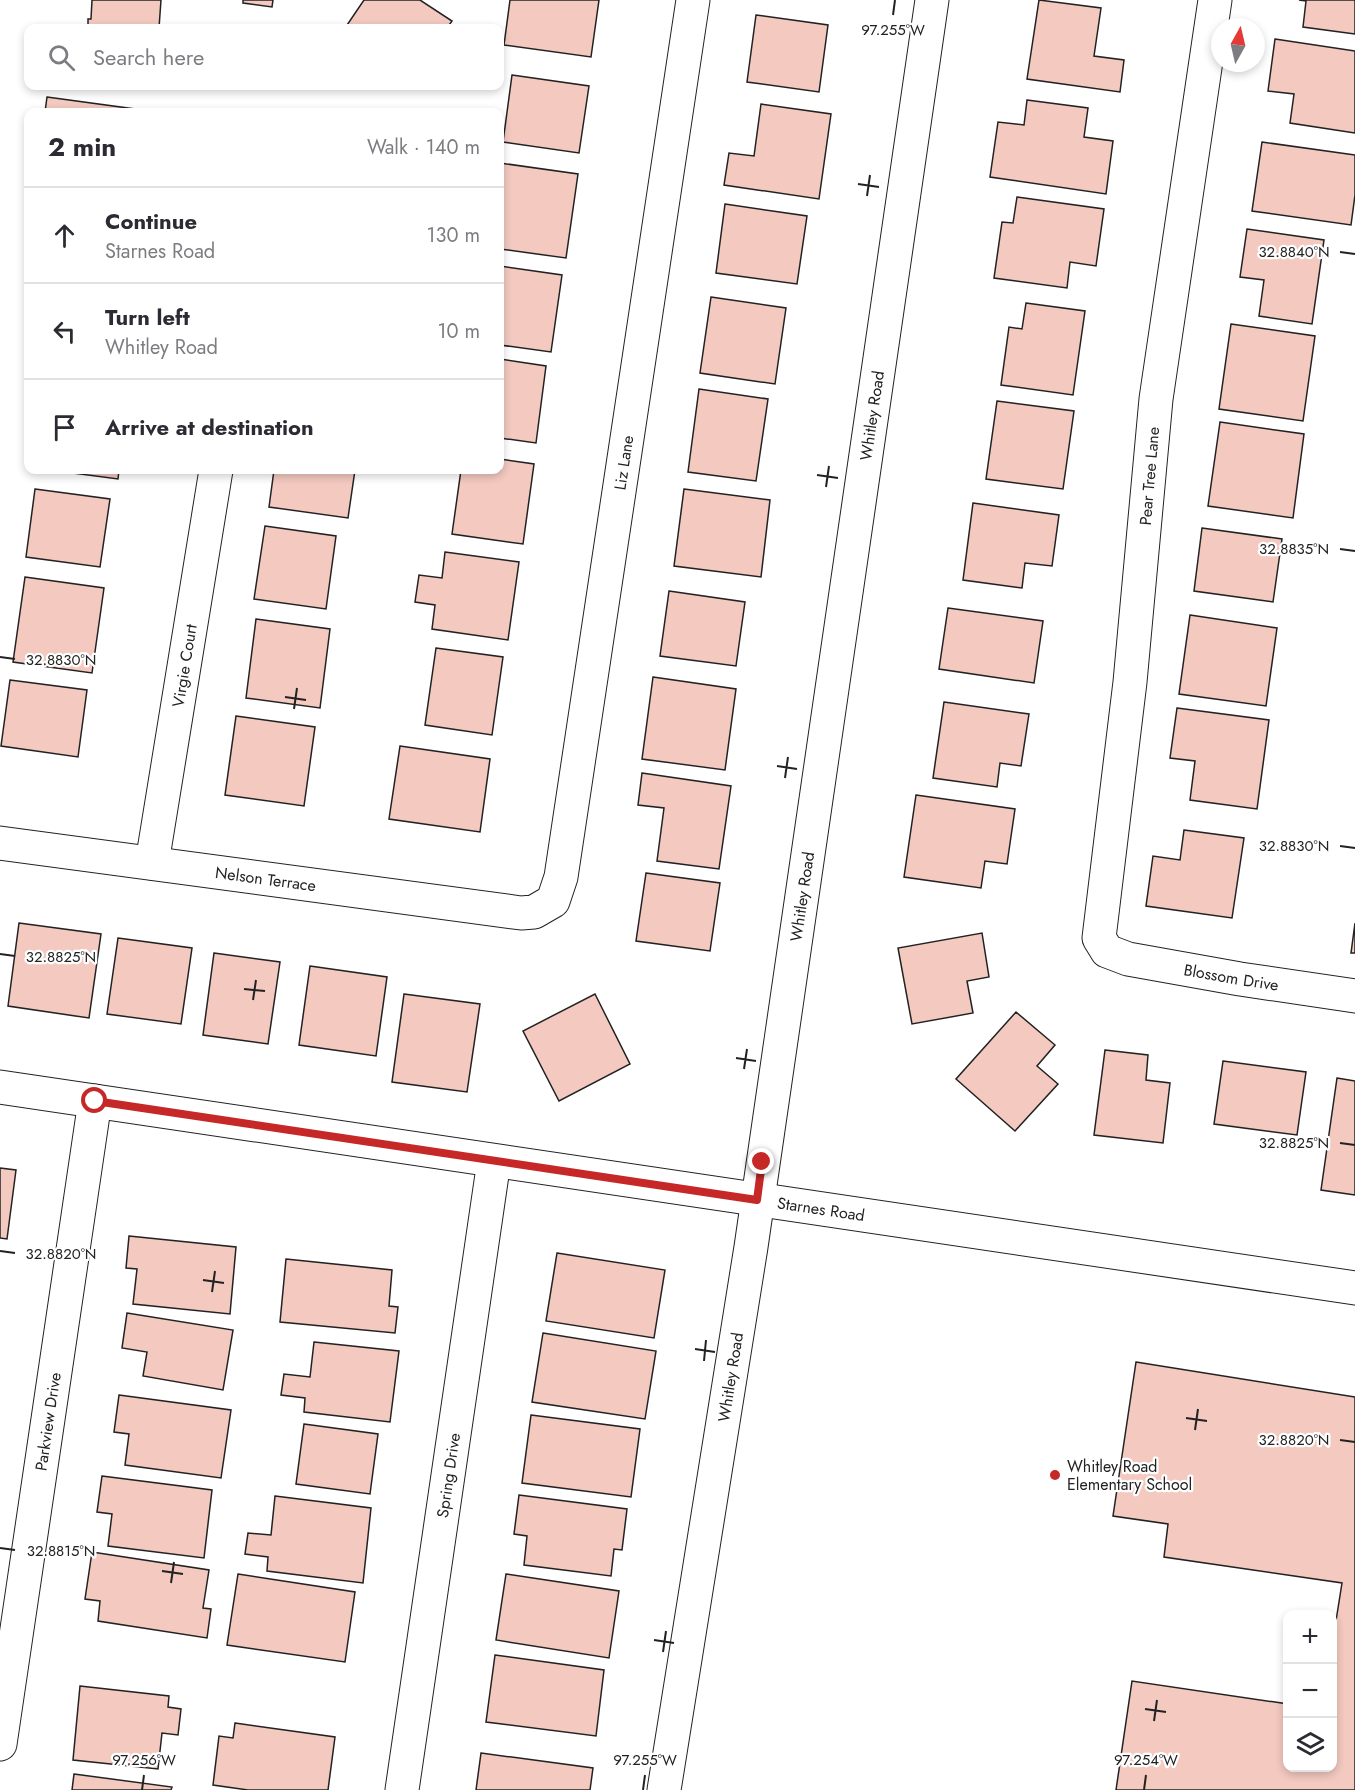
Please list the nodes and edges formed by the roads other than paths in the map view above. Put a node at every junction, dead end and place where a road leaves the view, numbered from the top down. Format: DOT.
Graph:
graph roads {
  1 [pos="693,0"];
  2 [pos="932,0"];
  3 [pos="1215,0"];
  4 [pos="215,474"];
  5 [pos="0,843"];
  6 [pos="152,863"];
  7 [pos="534,912"];
  8 [pos="1107,951"];
  9 [pos="1355,996"];
  10 [pos="0,1087"];
  11 [pos="95,1101"];
  12 [pos="494,1161"];
  13 [pos="757,1200"];
  14 [pos="1355,1288"];
  15 [pos="0,1744"];
  16 [pos="402,1790"];
  17 [pos="664,1790"];
  1 -- 7 [label="street, Liz Lane"];
  2 -- 13 [label="street, Whitley Road"];
  3 -- 8 [label="street, Pear Tree Lane"];
  4 -- 6 [label="street, Virgie Court"];
  5 -- 6 [label="street, Nelson Terrace"];
  6 -- 7 [label="street, Nelson Terrace"];
  8 -- 9 [label="street, Blossom Drive"];
  10 -- 11 [label="street, Starnes Road"];
  11 -- 12 [label="street, Starnes Road"];
  11 -- 15 [label="street, Parkview Drive"];
  12 -- 13 [label="street, Starnes Road"];
  12 -- 16 [label="street, Spring Drive"];
  13 -- 14 [label="street, Starnes Road"];
  13 -- 17 [label="street, Whitley Road"];
}
